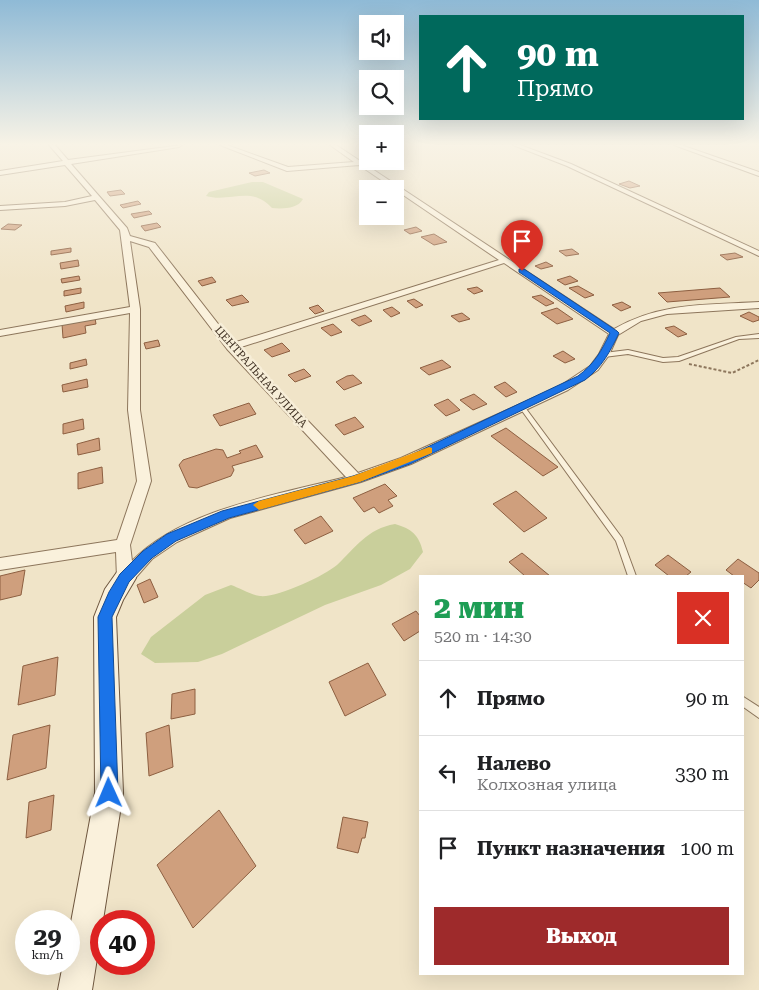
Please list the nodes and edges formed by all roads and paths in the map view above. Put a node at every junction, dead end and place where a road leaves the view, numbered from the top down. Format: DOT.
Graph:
graph roads {
  1 [pos="92,191"];
  2 [pos="402,191"];
  3 [pos="625,191"];
  4 [pos="97,197"];
  5 [pos="0,208"];
  6 [pos="126,237"];
  7 [pos="759,254"];
  8 [pos="506,260"];
  9 [pos="759,305"];
  10 [pos="135,309"];
  11 [pos="0,332"];
  12 [pos="614,333"];
  13 [pos="759,336"];
  14 [pos="231,348"];
  15 [pos="604,355"];
  16 [pos="666,360"];
  17 [pos="759,360"];
  18 [pos="522,407"];
  19 [pos="356,479"];
  20 [pos="123,545"];
  21 [pos="0,564"];
  22 [pos="632,575"];
  23 [pos="125,578"];
  24 [pos="744,702"];
  25 [pos="759,713"];
  26 [pos="75,990"];
  1 -- 4 [label="street"];
  2 -- 8 [label="street"];
  3 -- 7 [label="street"];
  4 -- 5 [label="street"];
  4 -- 6 [label="street"];
  6 -- 10 [label="street"];
  6 -- 14 [label="street, ЦЕНТРАЛЬНАЯ УЛИЦА"];
  8 -- 12 [label="street"];
  8 -- 14 [label="street"];
  9 -- 12 [label="street"];
  10 -- 11 [label="street"];
  10 -- 20 [label="street"];
  12 -- 15 [label="street"];
  13 -- 16 [label="lane"];
  14 -- 19 [label="street, ЦЕНТРАЛЬНАЯ УЛИЦА"];
  15 -- 16 [label="lane"];
  15 -- 18 [label="street"];
  16 -- 17 [label="path"];
  18 -- 19 [label="street"];
  18 -- 22 [label="lane"];
  19 -- 23 [label="street"];
  20 -- 21 [label="street"];
  20 -- 23 [label="street"];
  23 -- 26 [label="street"];
  24 -- 25 [label="lane"];
}
